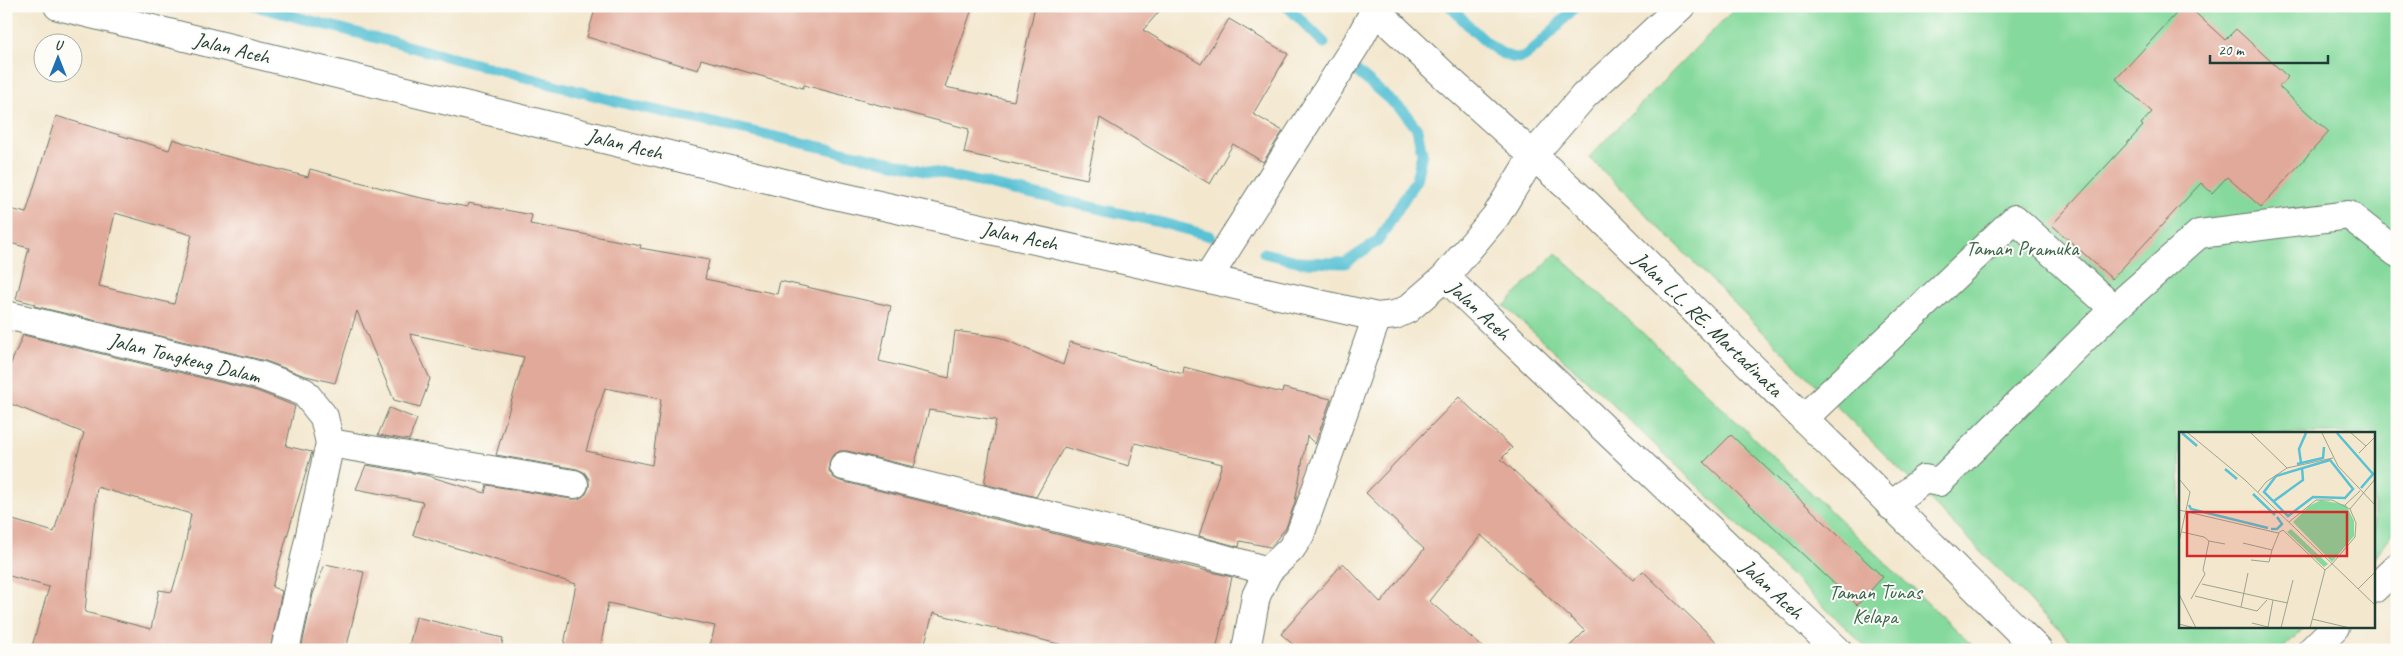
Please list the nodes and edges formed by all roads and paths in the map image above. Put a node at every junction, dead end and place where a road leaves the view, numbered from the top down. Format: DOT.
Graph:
graph roads {
  1 [pos="58,6"];
  2 [pos="1681,6"];
  3 [pos="1373,8"];
  4 [pos="1534,154"];
  5 [pos="2397,254"];
  6 [pos="1445,277"];
  7 [pos="1208,278"];
  8 [pos="2114,309"];
  9 [pos="6,315"];
  10 [pos="1376,317"];
  11 [pos="1804,418"];
  12 [pos="330,443"];
  13 [pos="844,466"];
  14 [pos="574,484"];
  15 [pos="1891,506"];
  16 [pos="2397,567"];
  17 [pos="1268,571"];
  18 [pos="2376,587"];
  19 [pos="2334,628"];
  20 [pos="285,650"];
  21 [pos="1246,650"];
  22 [pos="1837,650"];
  23 [pos="2038,650"];
  24 [pos="2312,650"];
  1 -- 7 [label="main road, Jalan Aceh"];
  2 -- 4 [label="main road"];
  3 -- 4 [label="main road, Jalan L.L. RE. Martadinata"];
  3 -- 7 [label="main road"];
  4 -- 6 [label="main road"];
  4 -- 11 [label="main road, Jalan L.L. RE. Martadinata"];
  5 -- 8 [label="main road"];
  6 -- 10 [label="main road, Jalan Aceh"];
  6 -- 22 [label="main road, Jalan Aceh"];
  7 -- 10 [label="main road, Jalan Aceh"];
  8 -- 11 [label="main road"];
  8 -- 15 [label="main road"];
  9 -- 12 [label="main road, Jalan Tongkeng Dalam"];
  10 -- 17 [label="main road"];
  11 -- 15 [label="main road, Jalan L.L. RE. Martadinata"];
  12 -- 14 [label="main road"];
  12 -- 20 [label="main road"];
  13 -- 17 [label="main road"];
  15 -- 23 [label="main road, Jalan L.L. RE. Martadinata"];
  16 -- 18 [label="main road"];
  17 -- 21 [label="main road"];
  19 -- 24 [label="main road"];
}
